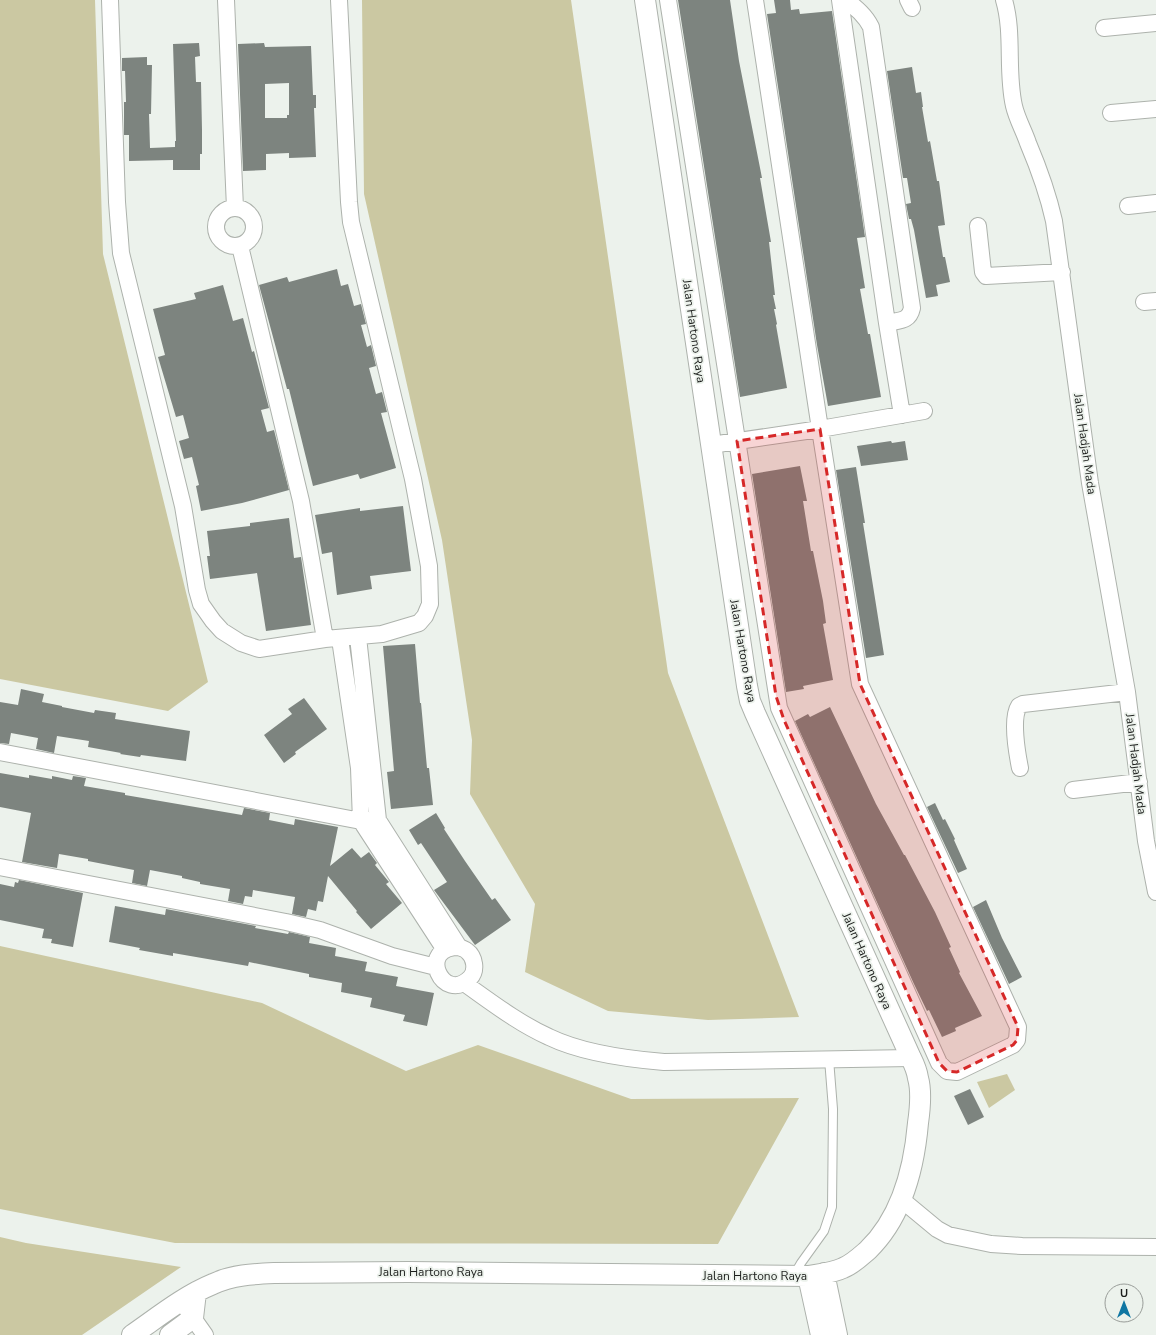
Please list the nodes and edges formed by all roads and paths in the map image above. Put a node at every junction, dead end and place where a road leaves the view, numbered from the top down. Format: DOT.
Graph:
graph roads {
  1 [pos="110,0"];
  2 [pos="226,0"];
  3 [pos="339,0"];
  4 [pos="646,0"];
  5 [pos="668,0"];
  6 [pos="755,0"];
  7 [pos="840,0"];
  8 [pos="846,0"];
  9 [pos="1004,0"];
  10 [pos="1156,23"];
  11 [pos="1104,28"];
  12 [pos="1156,109"];
  13 [pos="1111,113"];
  14 [pos="1156,203"];
  15 [pos="1128,206"];
  16 [pos="235,208"];
  17 [pos="978,226"];
  18 [pos="240,246"];
  19 [pos="1062,272"];
  20 [pos="887,324"];
  21 [pos="924,411"];
  22 [pos="902,415"];
  23 [pos="820,429"];
  24 [pos="737,441"];
  25 [pos="711,446"];
  26 [pos="358,637"];
  27 [pos="332,639"];
  28 [pos="1127,692"];
  29 [pos="0,752"];
  30 [pos="1020,768"];
  31 [pos="1138,782"];
  32 [pos="1072,790"];
  33 [pos="378,820"];
  34 [pos="361,821"];
  35 [pos="0,867"];
  36 [pos="1156,892"];
  37 [pos="452,948"];
  38 [pos="436,967"];
  39 [pos="464,983"];
  40 [pos="911,1058"];
  41 [pos="829,1059"];
  42 [pos="902,1200"];
  43 [pos="1156,1247"];
  44 [pos="808,1276"];
  45 [pos="189,1297"];
  46 [pos="193,1318"];
  47 [pos="132,1335"];
  48 [pos="170,1335"];
  49 [pos="205,1335"];
  50 [pos="821,1335"];
  51 [pos="837,1335"];
  1 -- 27 [label="street"];
  2 -- 16 [label="street"];
  3 -- 26 [label="street"];
  4 -- 25 [label="street, Jalan Hartono Raya"];
  5 -- 24 [label="street"];
  6 -- 23 [label="street"];
  7 -- 20 [label="street"];
  8 -- 20 [label="street"];
  9 -- 19 [label="street, Jalan Hadjah Mada"];
  10 -- 11 [label="street"];
  12 -- 13 [label="street"];
  14 -- 15 [label="street"];
  16 -- 18 [label="street"];
  16 -- 18 [label="street"];
  17 -- 19 [label="street"];
  18 -- 27 [label="street"];
  19 -- 28 [label="street, Jalan Hadjah Mada"];
  20 -- 22 [label="street"];
  21 -- 22 [label="street"];
  22 -- 23 [label="street"];
  23 -- 24 [label="street"];
  23 -- 24 [label="street"];
  24 -- 25 [label="street"];
  25 -- 40 [label="street, Jalan Hartono Raya"];
  26 -- 27 [label="street"];
  26 -- 33 [label="street"];
  27 -- 34 [label="street"];
  28 -- 30 [label="street"];
  28 -- 31 [label="street, Jalan Hadjah Mada"];
  29 -- 34 [label="street"];
  31 -- 32 [label="street"];
  31 -- 36 [label="street, Jalan Hadjah Mada"];
  33 -- 34 [label="street"];
  33 -- 37 [label="street"];
  34 -- 37 [label="street"];
  35 -- 38 [label="street"];
  37 -- 38 [label="street"];
  37 -- 39 [label="street"];
  38 -- 39 [label="street"];
  39 -- 41 [label="street"];
  40 -- 41 [label="street"];
  40 -- 42 [label="street, Jalan Hartono Raya"];
  41 -- 44 [label="lane"];
  42 -- 43 [label="street"];
  42 -- 44 [label="street, Jalan Hartono Raya"];
  44 -- 45 [label="street, Jalan Hartono Raya"];
  44 -- 50 [label="street"];
  44 -- 51 [label="street"];
  45 -- 46 [label="street"];
  45 -- 47 [label="street, Jalan Hartono Raya"];
  46 -- 48 [label="street"];
  46 -- 49 [label="street"];
}
